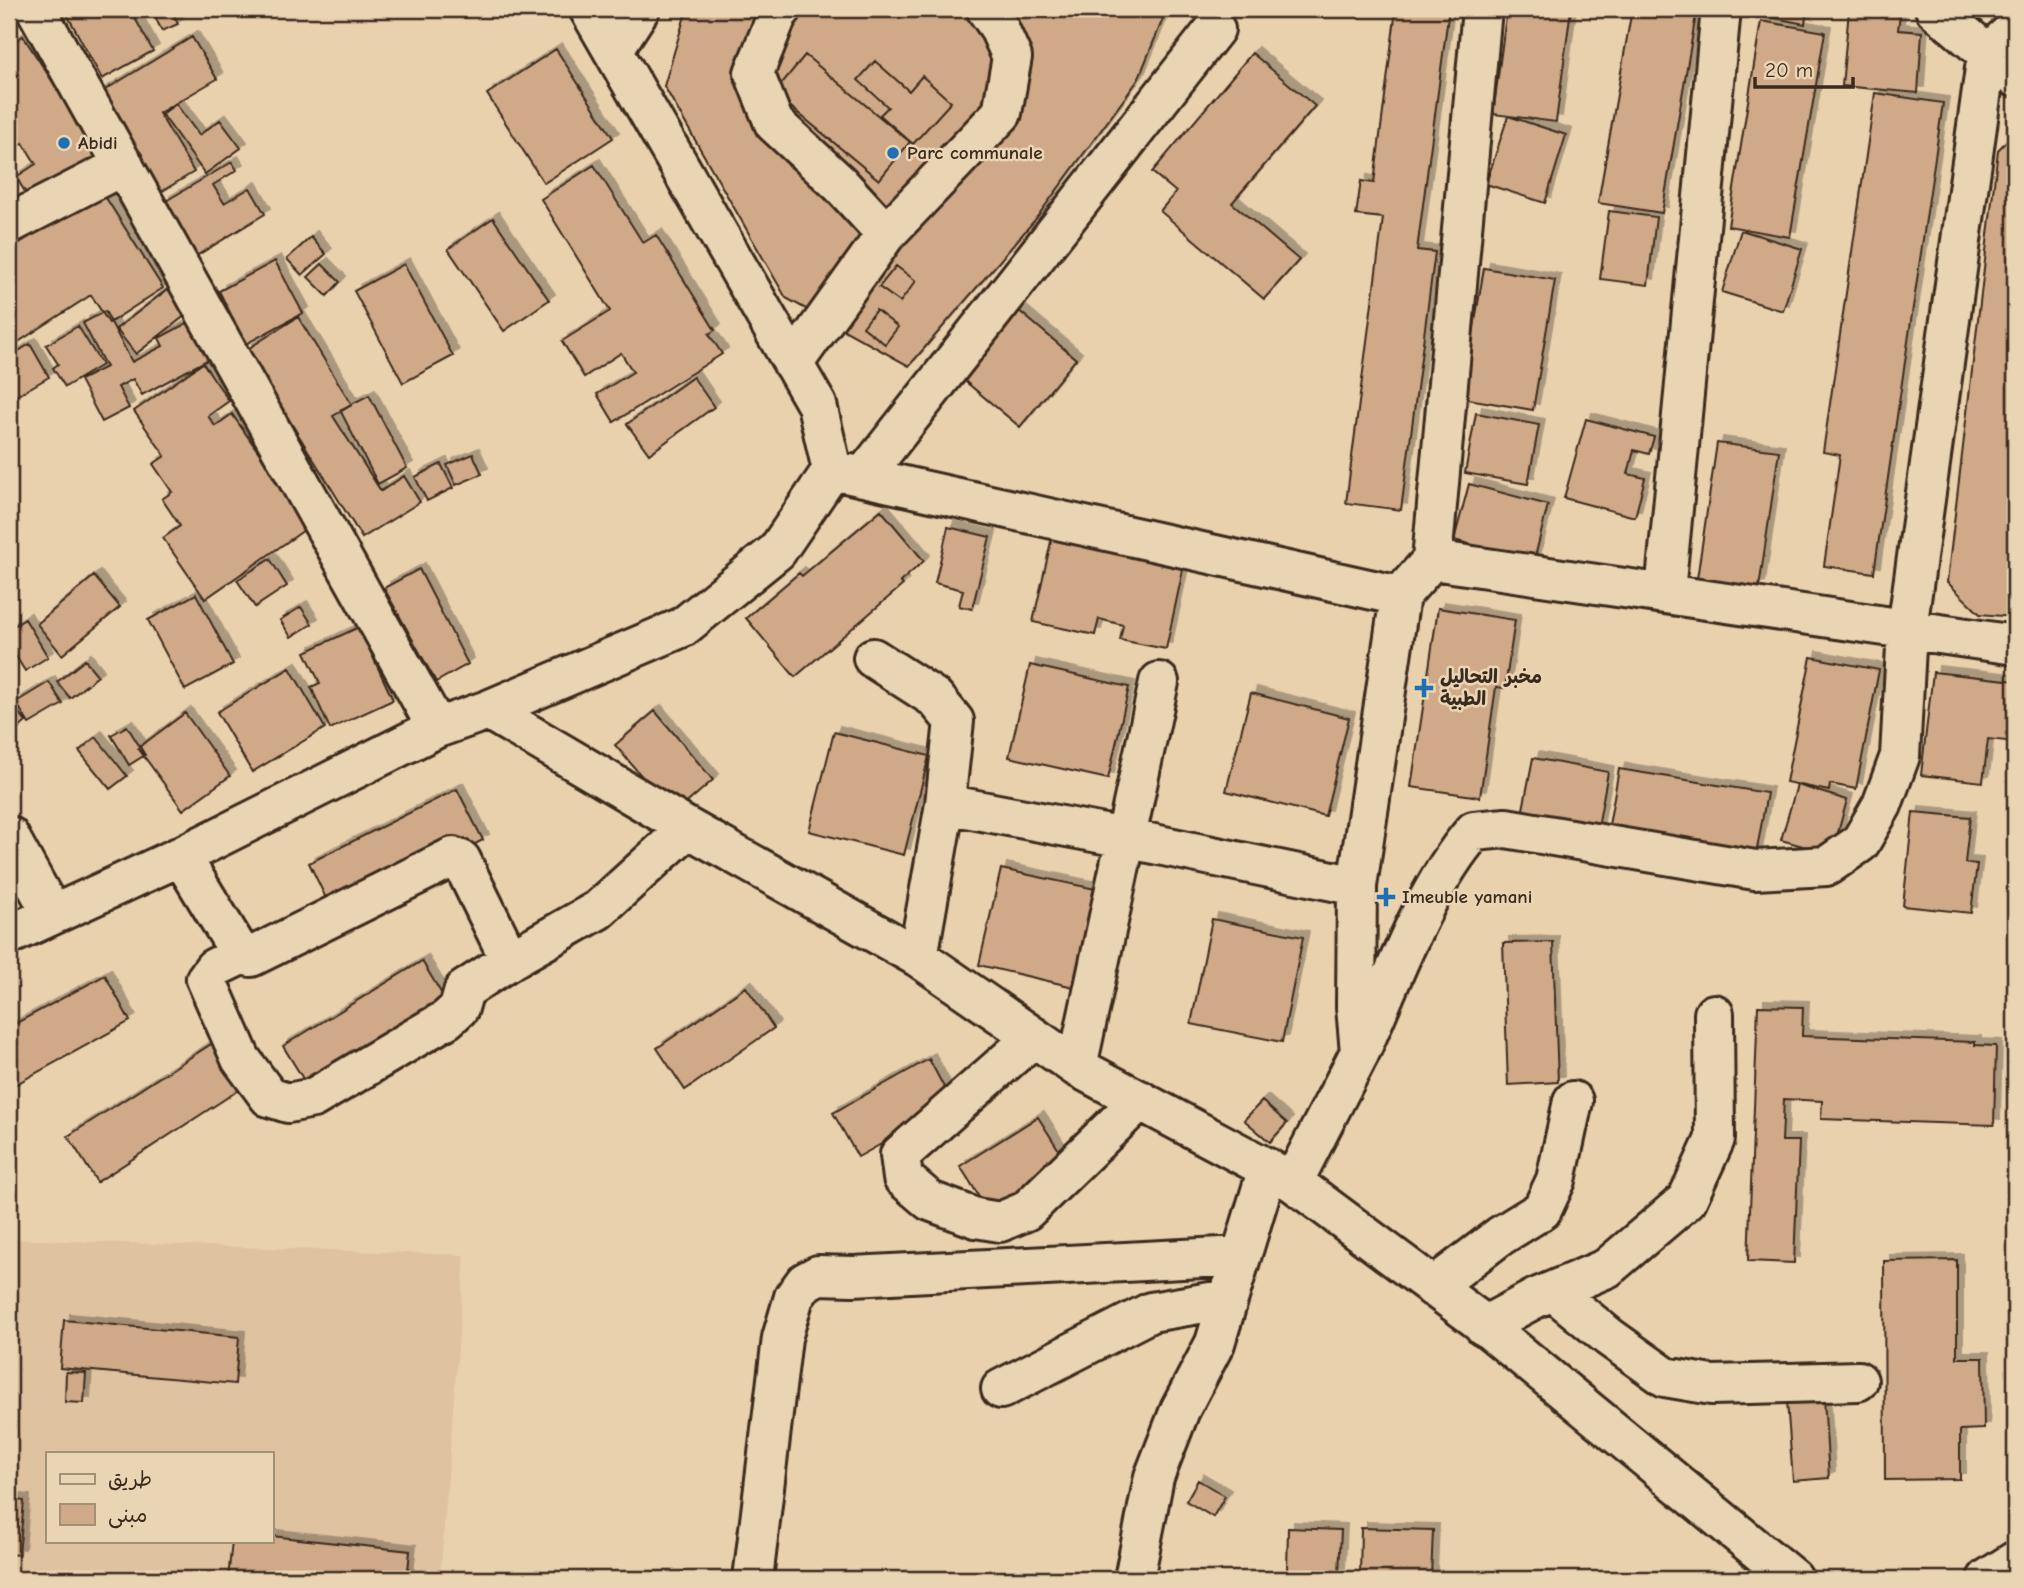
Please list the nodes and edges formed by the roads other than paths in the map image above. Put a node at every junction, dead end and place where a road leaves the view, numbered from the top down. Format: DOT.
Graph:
graph roads {
  1 [pos="36,9"];
  2 [pos="589,9"];
  3 [pos="640,9"];
  4 [pos="782,9"];
  5 [pos="986,9"];
  6 [pos="1482,9"];
  7 [pos="1721,9"];
  8 [pos="1935,9"];
  9 [pos="1215,29"];
  10 [pos="2015,29"];
  11 [pos="614,49"];
  12 [pos="2001,66"];
  13 [pos="124,166"];
  14 [pos="9,224"];
  15 [pos="886,234"];
  16 [pos="793,364"];
  17 [pos="847,474"];
  18 [pos="1433,560"];
  19 [pos="1665,592"];
  20 [pos="1400,596"];
  21 [pos="1907,629"];
  22 [pos="2015,645"];
  23 [pos="873,658"];
  24 [pos="1159,682"];
  25 [pos="488,710"];
  26 [pos="436,728"];
  27 [pos="945,804"];
  28 [pos="688,828"];
  29 [pos="9,836"];
  30 [pos="1125,838"];
  31 [pos="181,856"];
  32 [pos="1357,886"];
  33 [pos="52,914"];
  34 [pos="9,935"];
  35 [pos="241,955"];
  36 [pos="918,957"];
  37 [pos="510,960"];
  38 [pos="1714,1014"];
  39 [pos="1034,1037"];
  40 [pos="1360,1052"];
  41 [pos="1077,1067"];
  42 [pos="1140,1100"];
  43 [pos="1573,1101"];
  44 [pos="1281,1175"];
  45 [pos="1241,1256"];
  46 [pos="1433,1287"];
  47 [pos="1553,1290"];
  48 [pos="1228,1299"];
  49 [pos="1484,1326"];
  50 [pos="1858,1381"];
  51 [pos="1001,1389"];
  52 [pos="2015,1561"];
  53 [pos="753,1579"];
  54 [pos="1134,1579"];
  55 [pos="1793,1579"];
  56 [pos="1987,1579"];
  1 -- 13 [label="street"];
  2 -- 11 [label="street"];
  3 -- 11 [label="street"];
  4 -- 15 [label="street"];
  5 -- 15 [label="street"];
  6 -- 18 [label="street"];
  7 -- 19 [label="street"];
  8 -- 12 [label="street"];
  9 -- 17 [label="street"];
  10 -- 12 [label="street"];
  11 -- 16 [label="street"];
  12 -- 21 [label="street"];
  13 -- 14 [label="street"];
  13 -- 26 [label="street"];
  15 -- 16 [label="street"];
  16 -- 17 [label="street"];
  17 -- 20 [label="street"];
  17 -- 25 [label="street"];
  18 -- 19 [label="street"];
  18 -- 20 [label="street"];
  19 -- 21 [label="street"];
  20 -- 32 [label="street"];
  21 -- 22 [label="street"];
  21 -- 40 [label="street"];
  23 -- 27 [label="street"];
  24 -- 30 [label="street"];
  25 -- 26 [label="street"];
  25 -- 28 [label="street"];
  26 -- 31 [label="street"];
  27 -- 30 [label="street"];
  27 -- 36 [label="street"];
  28 -- 36 [label="street"];
  28 -- 37 [label="street"];
  29 -- 33 [label="street"];
  30 -- 32 [label="street"];
  30 -- 41 [label="street"];
  31 -- 33 [label="street"];
  31 -- 35 [label="street"];
  32 -- 40 [label="street"];
  33 -- 34 [label="street"];
  35 -- 37 [label="street"];
  35 -- 37 [label="street"];
  36 -- 39 [label="street"];
  38 -- 47 [label="street"];
  39 -- 41 [label="street"];
  39 -- 42 [label="street"];
  40 -- 44 [label="street"];
  41 -- 42 [label="street"];
  42 -- 44 [label="street"];
  43 -- 46 [label="street"];
  44 -- 45 [label="street"];
  44 -- 46 [label="street"];
  45 -- 48 [label="street"];
  45 -- 53 [label="street"];
  46 -- 49 [label="street"];
  47 -- 49 [label="street"];
  47 -- 50 [label="street"];
  48 -- 51 [label="street"];
  48 -- 54 [label="street"];
  49 -- 55 [label="street"];
  52 -- 56 [label="street"];
}
